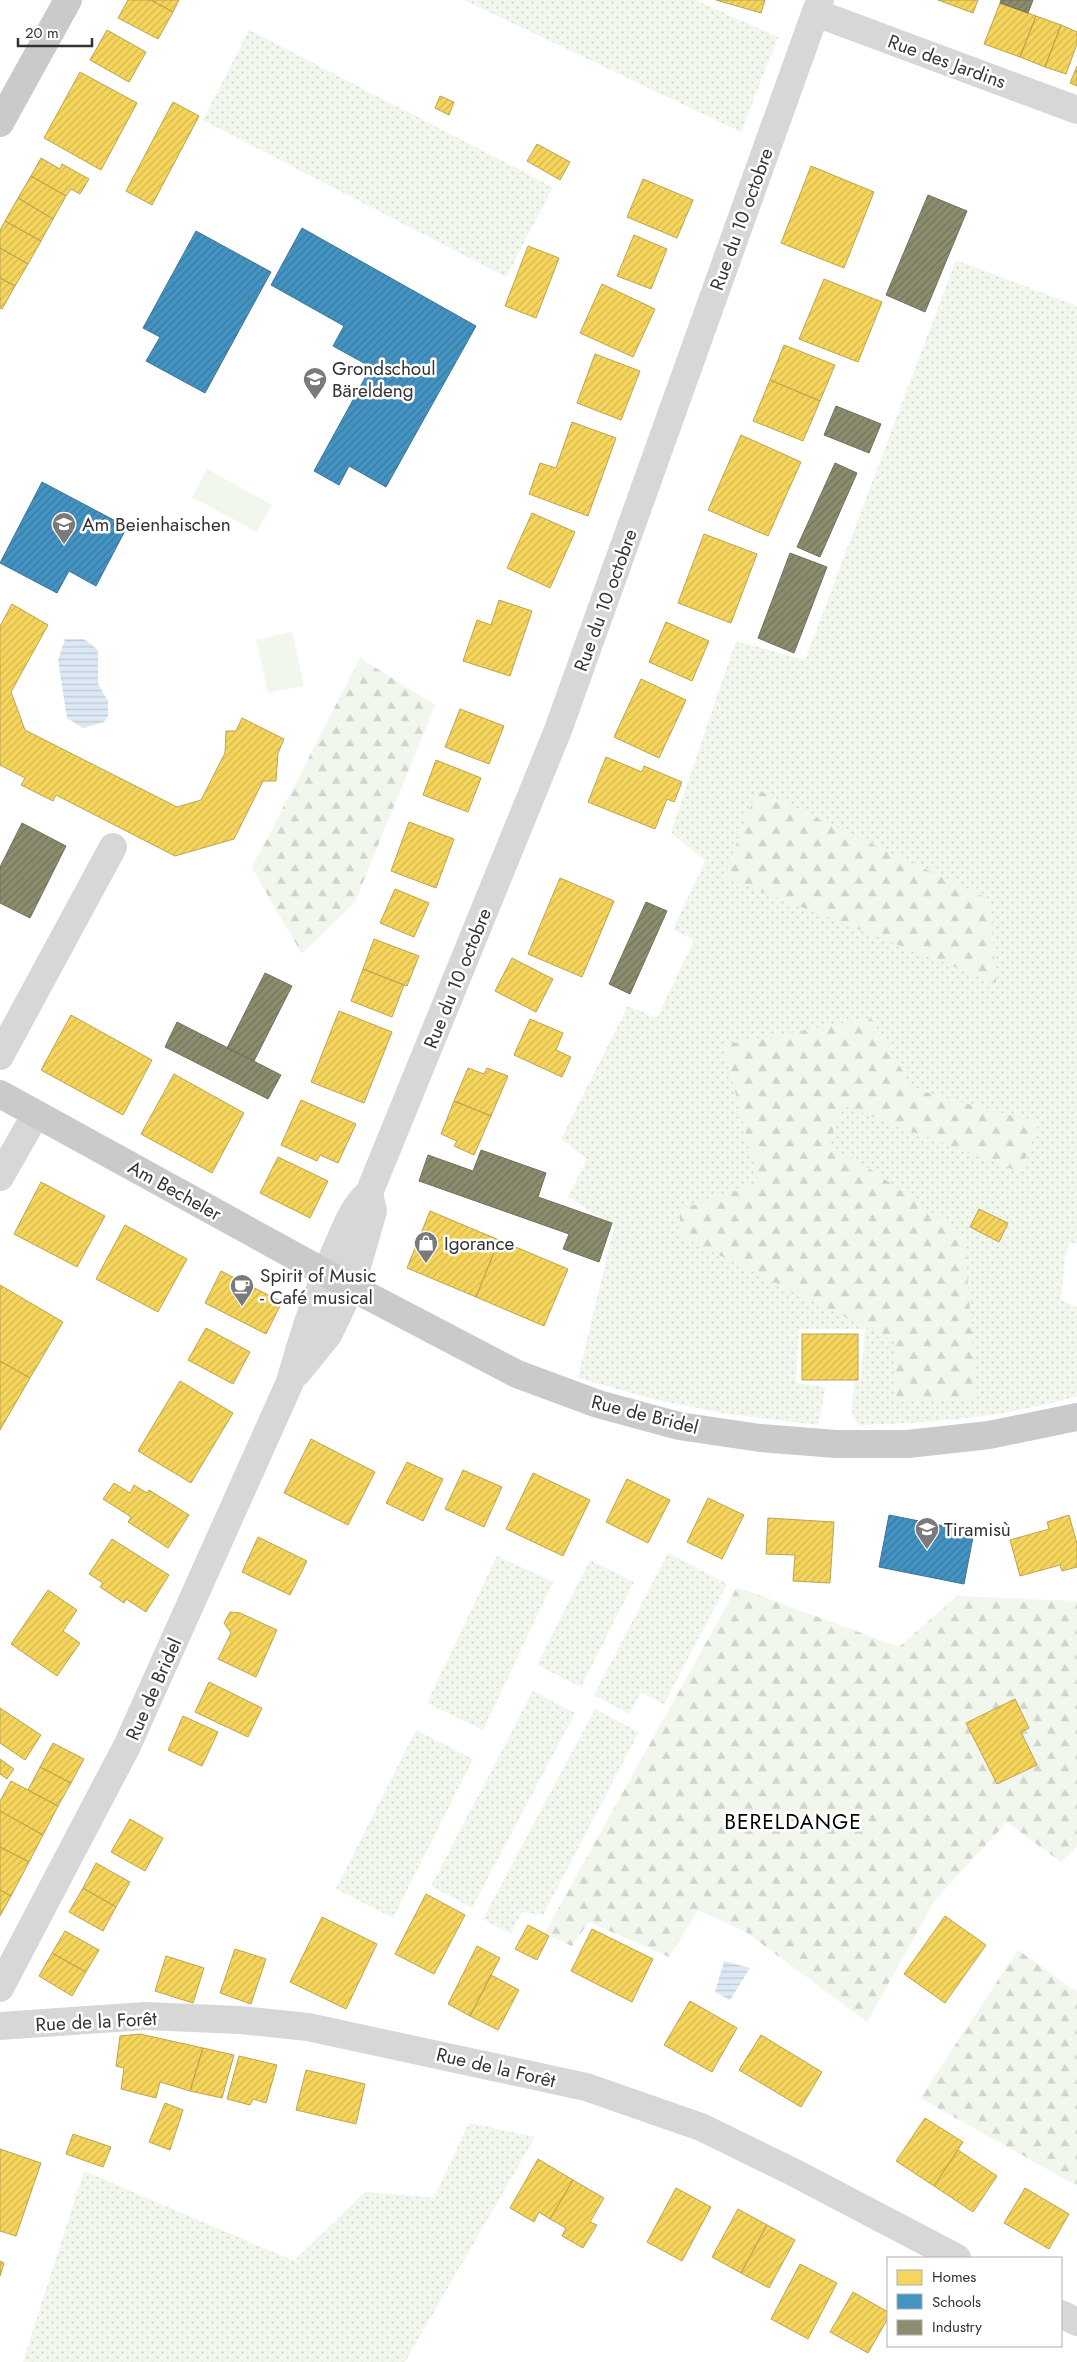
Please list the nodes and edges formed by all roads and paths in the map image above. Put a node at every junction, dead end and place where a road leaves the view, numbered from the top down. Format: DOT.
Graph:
graph roads {
  1 [pos="68,0"];
  2 [pos="818,7"];
  3 [pos="1077,110"];
  4 [pos="0,123"];
  5 [pos="112,847"];
  6 [pos="0,1056"];
  7 [pos="0,1094"];
  8 [pos="36,1114"];
  9 [pos="0,1177"];
  10 [pos="369,1193"];
  11 [pos="325,1273"];
  12 [pos="351,1287"];
  13 [pos="290,1382"];
  14 [pos="1077,1417"];
  15 [pos="0,1988"];
  16 [pos="0,2026"];
  17 [pos="955,2257"];
  18 [pos="1062,2314"];
  19 [pos="1077,2322"];
  1 -- 4 [label="main road"];
  2 -- 3 [label="street, Rue des Jardins"];
  2 -- 10 [label="street, Rue du 10 octobre"];
  5 -- 6 [label="street"];
  7 -- 8 [label="main road, Am Becheler"];
  8 -- 9 [label="street"];
  8 -- 11 [label="main road, Am Becheler"];
  10 -- 11 [label="street, Rue du 10 octobre"];
  10 -- 12 [label="street, Rue du 10 octobre"];
  11 -- 12 [label="main road, Am Becheler"];
  11 -- 13 [label="street, Rue de Bridel"];
  12 -- 13 [label="street, Rue de Bridel"];
  12 -- 14 [label="main road, Rue de Bridel"];
  13 -- 15 [label="street, Rue de Bridel"];
  16 -- 17 [label="street, Rue de la Forêt"];
  18 -- 19 [label="street"];
}
